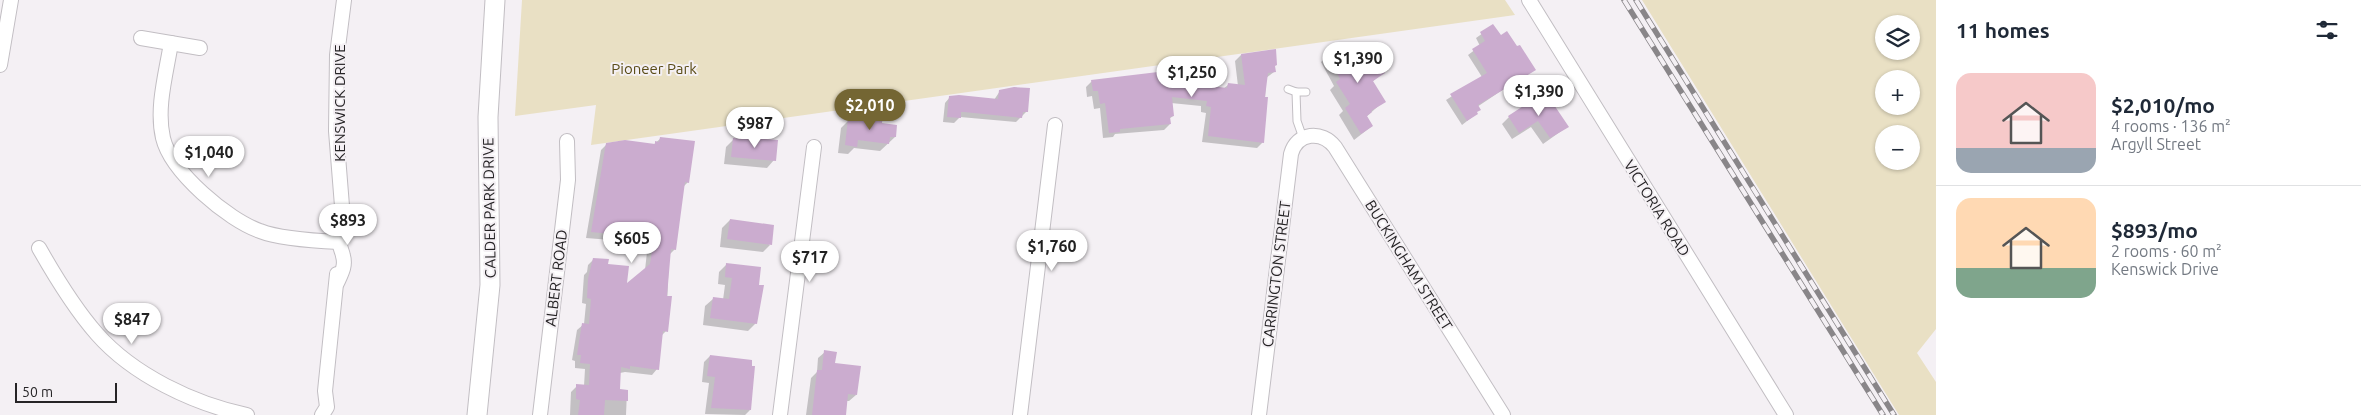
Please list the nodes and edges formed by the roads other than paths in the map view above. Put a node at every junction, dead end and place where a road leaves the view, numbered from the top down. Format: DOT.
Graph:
graph roads {
  1 [pos="11,0"];
  2 [pos="344,0"];
  3 [pos="495,0"];
  4 [pos="1529,0"];
  5 [pos="4,15"];
  6 [pos="141,38"];
  7 [pos="171,44"];
  8 [pos="200,48"];
  9 [pos="0,65"];
  10 [pos="1288,89"];
  11 [pos="1296,92"];
  12 [pos="1306,92"];
  13 [pos="1055,125"];
  14 [pos="1303,138"];
  15 [pos="566,141"];
  16 [pos="814,147"];
  17 [pos="336,242"];
  18 [pos="39,248"];
  19 [pos="325,392"];
  20 [pos="247,415"];
  21 [pos="312,415"];
  22 [pos="322,415"];
  23 [pos="477,415"];
  24 [pos="540,415"];
  25 [pos="780,415"];
  26 [pos="1020,415"];
  27 [pos="1259,415"];
  28 [pos="1503,415"];
  29 [pos="1786,415"];
  1 -- 5 [label="street"];
  2 -- 17 [label="street, KENSWICK DRIVE"];
  3 -- 23 [label="street, CALDER PARK DRIVE"];
  4 -- 29 [label="street, VICTORIA ROAD"];
  5 -- 9 [label="street"];
  6 -- 7 [label="street"];
  7 -- 8 [label="street"];
  7 -- 17 [label="street"];
  10 -- 11 [label="lane"];
  11 -- 12 [label="lane"];
  11 -- 14 [label="lane"];
  13 -- 26 [label="street"];
  14 -- 27 [label="street, CARRINGTON STREET"];
  14 -- 28 [label="street, BUCKINGHAM STREET"];
  15 -- 24 [label="street, ALBERT ROAD"];
  16 -- 25 [label="street"];
  17 -- 19 [label="street, KENSWICK DRIVE"];
  18 -- 20 [label="street"];
  19 -- 21 [label="street, KENSWICK DRIVE"];
  19 -- 22 [label="street, KENSWICK DRIVE"];
}
